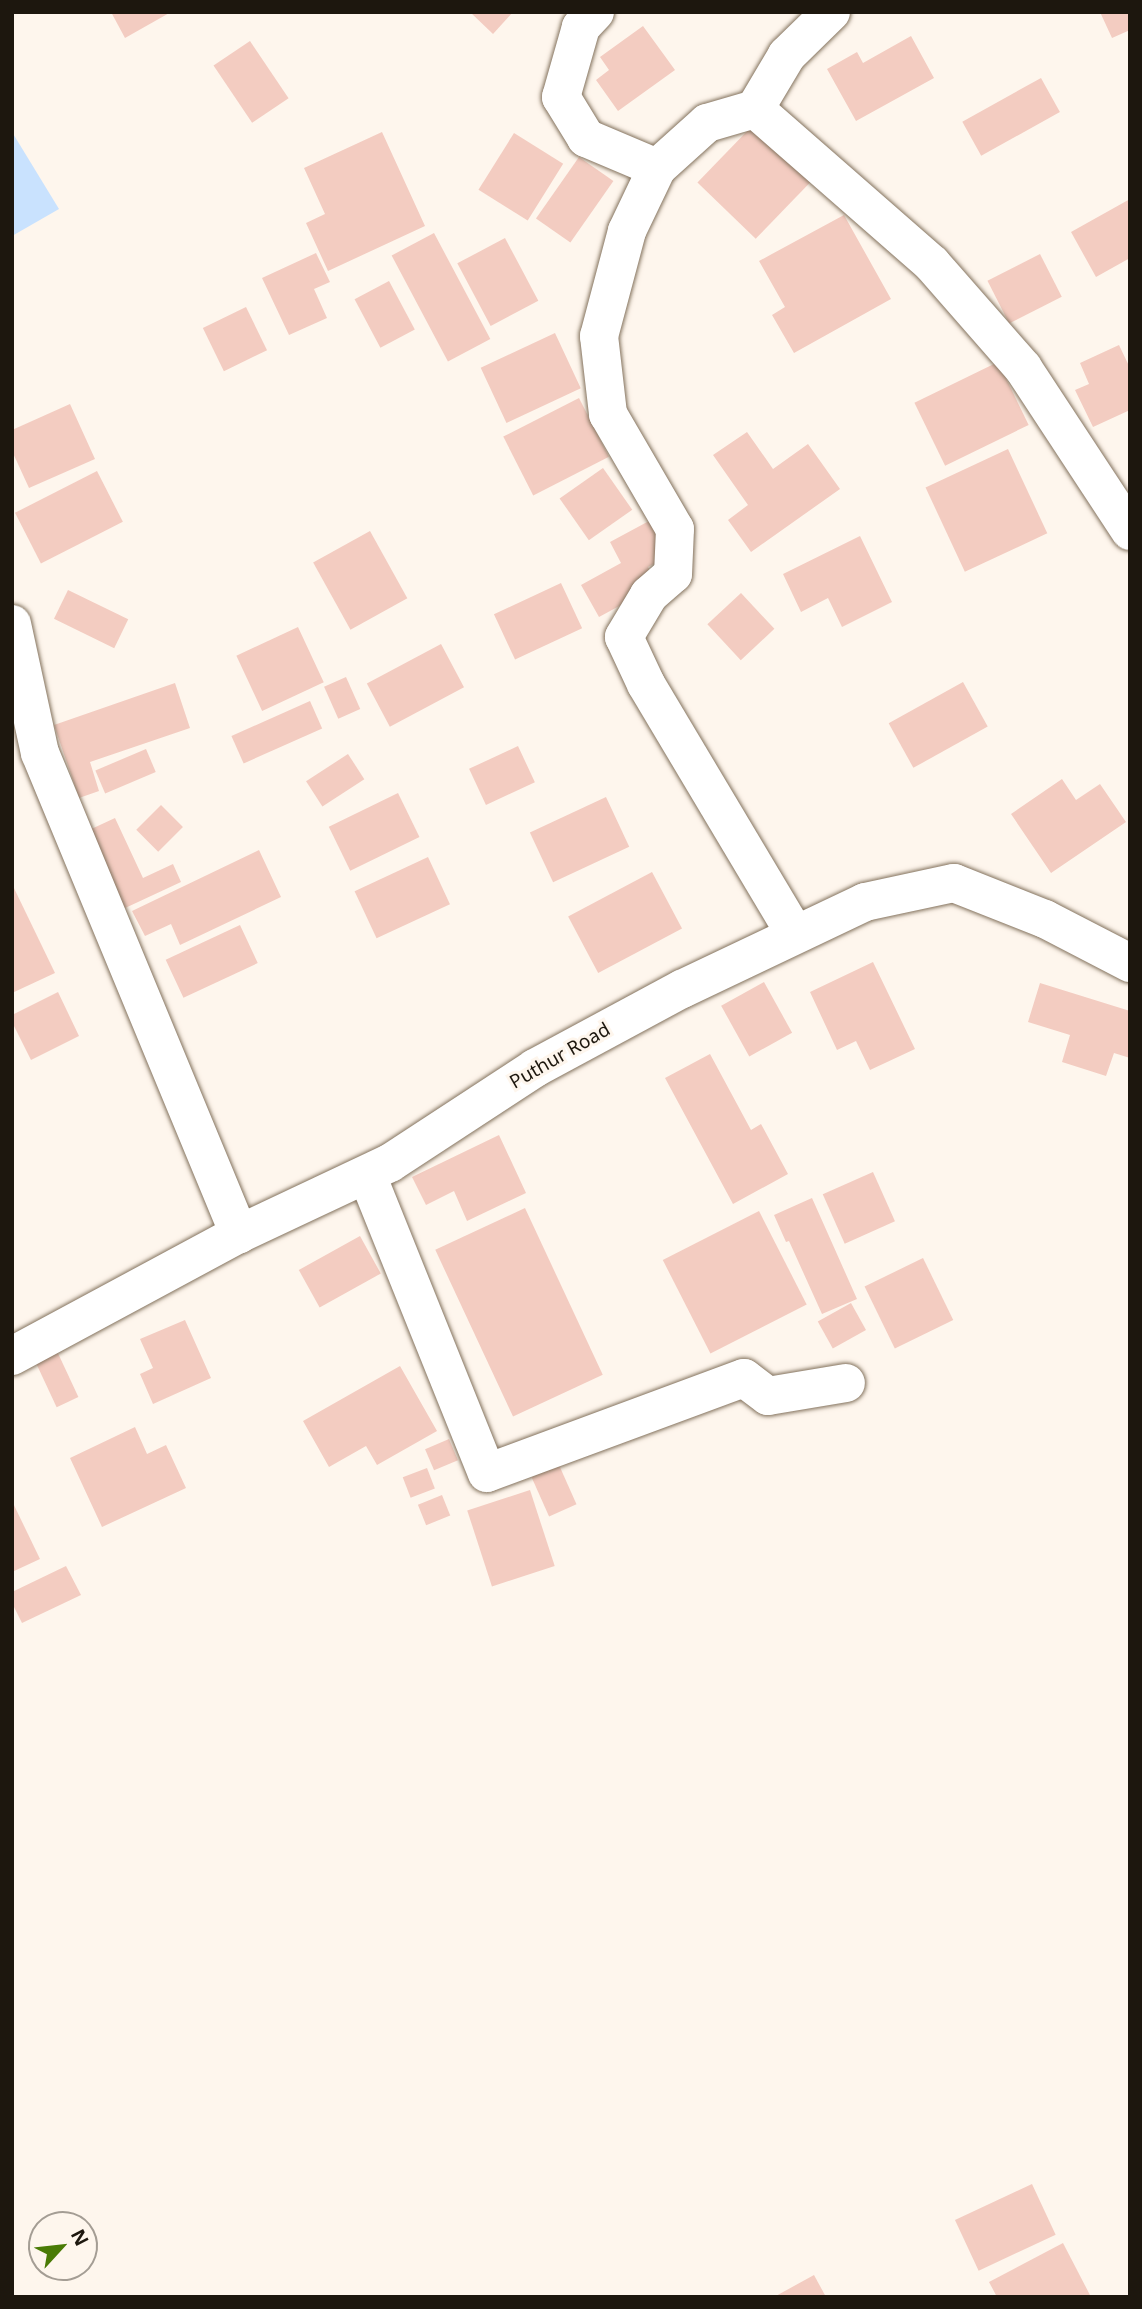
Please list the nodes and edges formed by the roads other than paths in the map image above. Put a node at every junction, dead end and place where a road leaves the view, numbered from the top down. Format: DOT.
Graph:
graph roads {
  1 [pos="595,12"];
  2 [pos="831,12"];
  3 [pos="755,109"];
  4 [pos="657,168"];
  5 [pos="1130,531"];
  6 [pos="12,624"];
  7 [pos="795,934"];
  8 [pos="1130,963"];
  9 [pos="366,1175"];
  10 [pos="239,1234"];
  11 [pos="12,1356"];
  12 [pos="846,1383"];
  1 -- 4 [label="street"];
  2 -- 3 [label="street"];
  3 -- 4 [label="street"];
  3 -- 5 [label="street"];
  4 -- 7 [label="street"];
  6 -- 10 [label="street"];
  7 -- 8 [label="street, Puthur Road"];
  7 -- 9 [label="street, Puthur Road"];
  9 -- 10 [label="street, Puthur Road"];
  9 -- 12 [label="street"];
  10 -- 11 [label="street, Puthur Road"];
}
